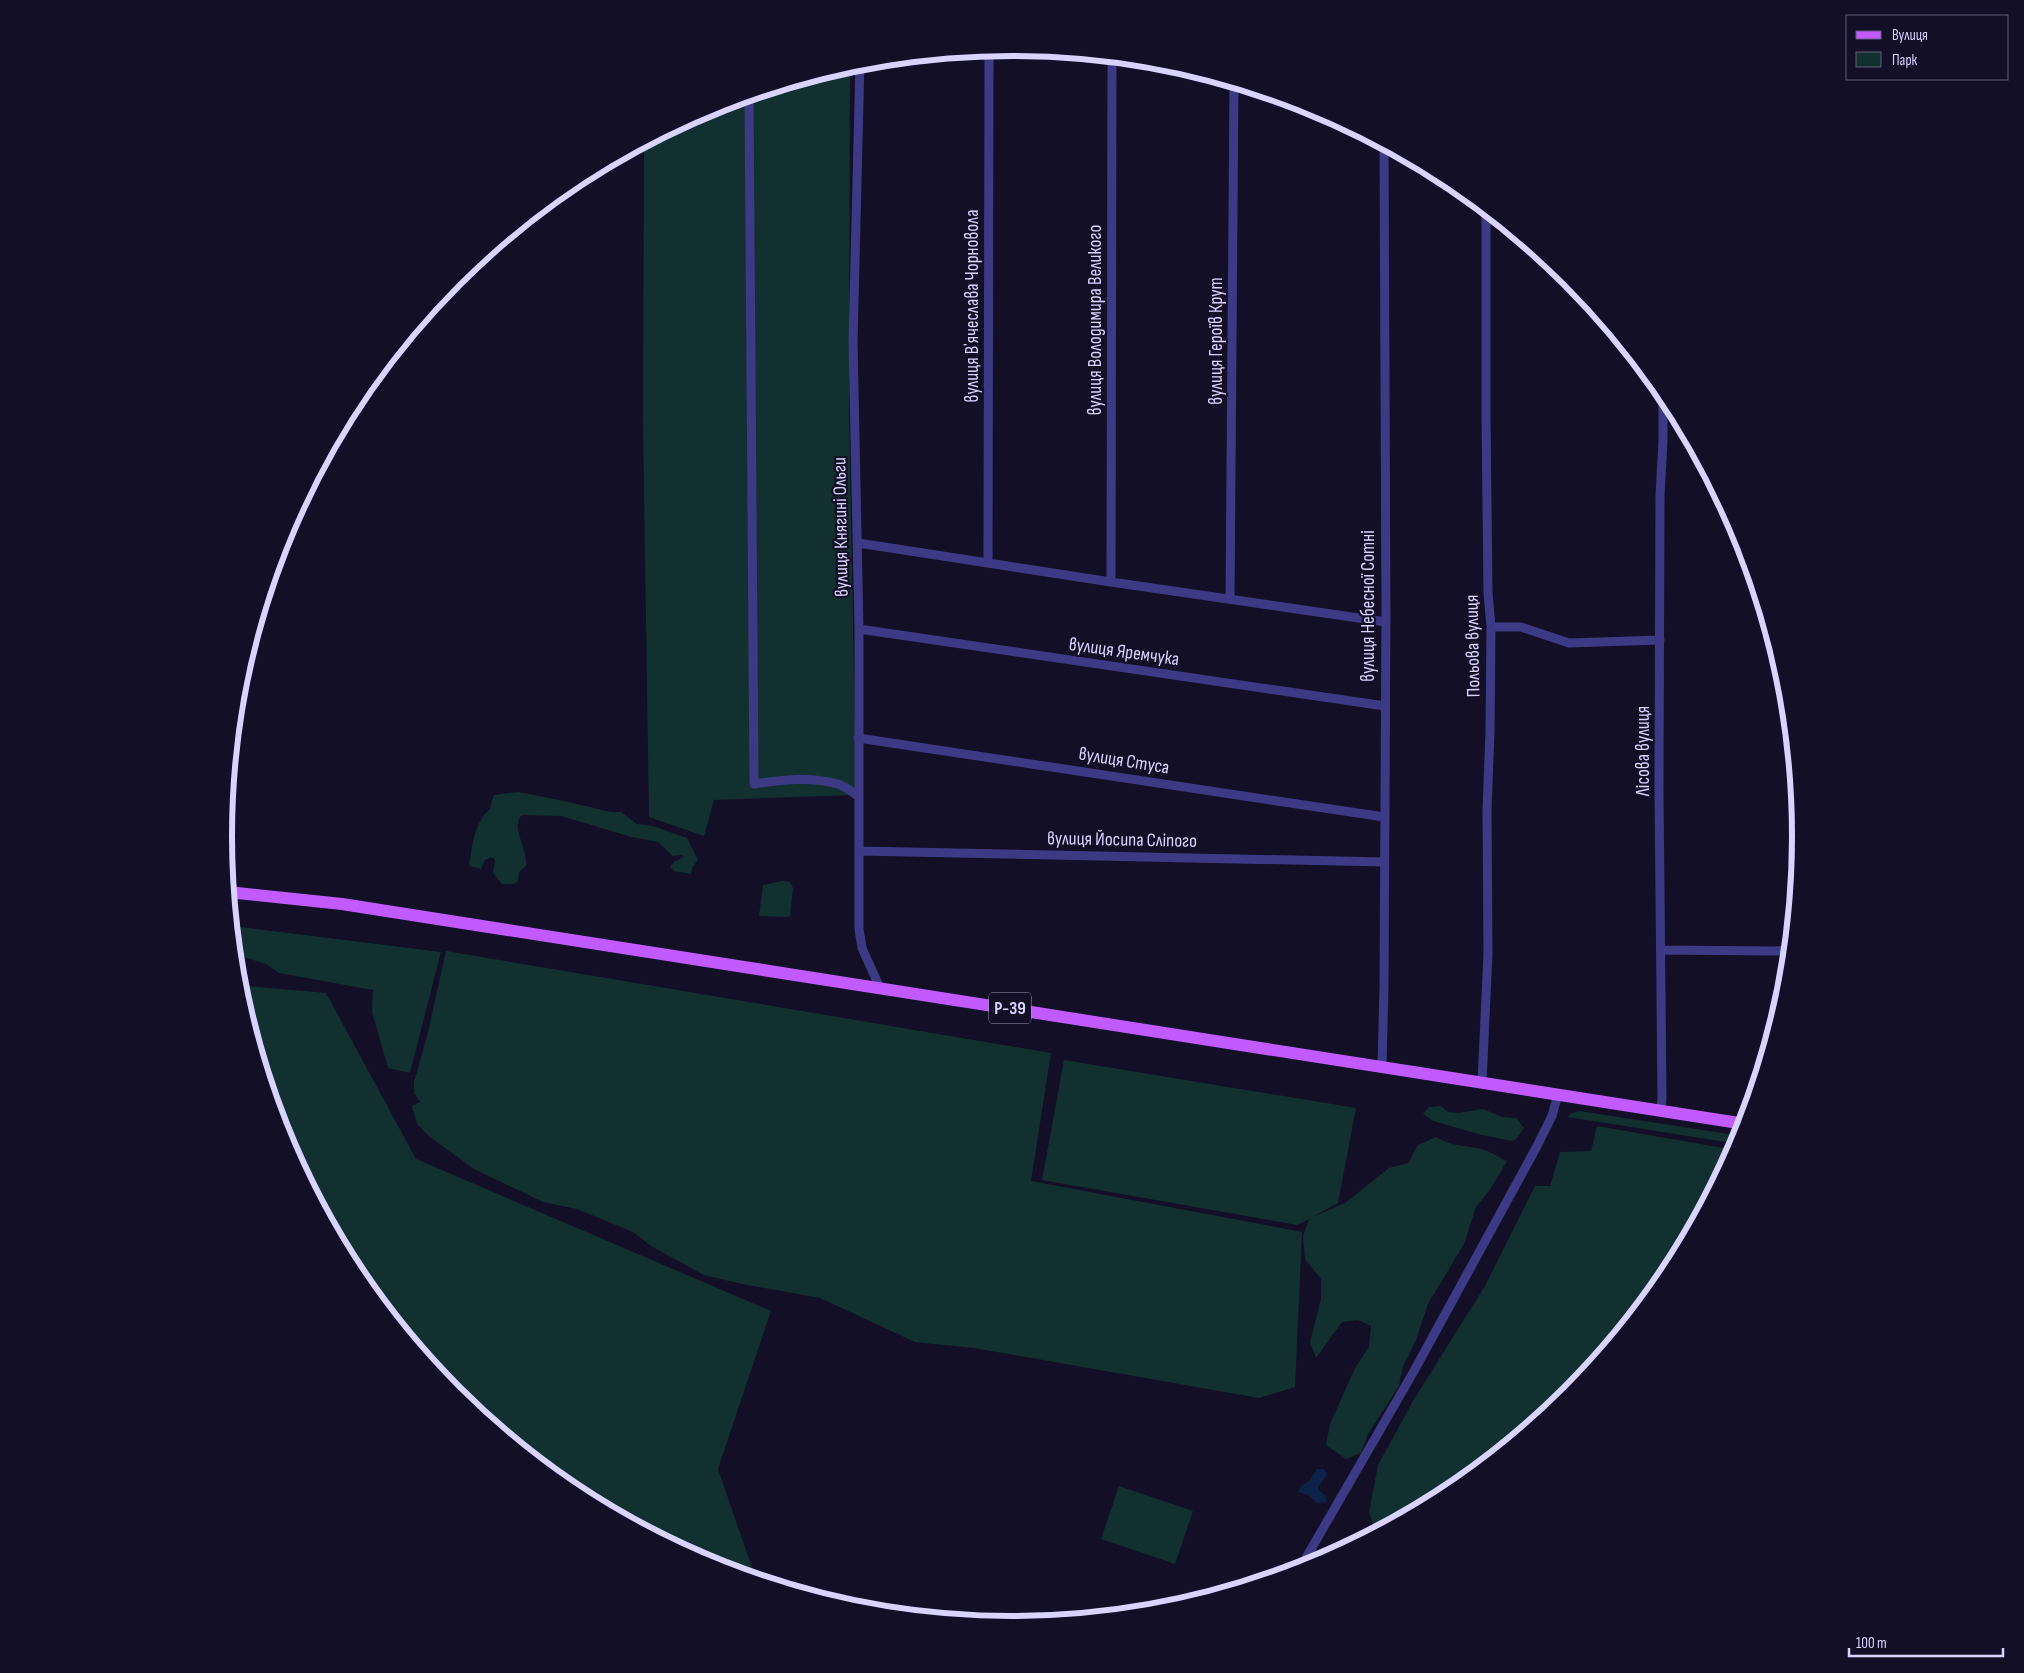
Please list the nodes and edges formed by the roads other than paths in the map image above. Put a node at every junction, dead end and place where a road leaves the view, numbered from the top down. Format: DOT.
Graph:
graph roads {
  1 [pos="989,57"];
  2 [pos="1112,63"];
  3 [pos="860,71"];
  4 [pos="1234,89"];
  5 [pos="749,102"];
  6 [pos="1384,151"];
  7 [pos="1486,216"];
  8 [pos="1663,406"];
  9 [pos="858,543"];
  10 [pos="988,562"];
  11 [pos="1111,582"];
  12 [pos="1230,599"];
  13 [pos="1386,622"];
  14 [pos="1491,626"];
  15 [pos="859,629"];
  16 [pos="1660,640"];
  17 [pos="1385,706"];
  18 [pos="858,738"];
  19 [pos="858,796"];
  20 [pos="1384,817"];
  21 [pos="859,851"];
  22 [pos="1384,862"];
  23 [pos="233,893"];
  24 [pos="1661,950"];
  25 [pos="1784,951"];
  26 [pos="880,988"];
  27 [pos="1382,1066"];
  28 [pos="1482,1082"];
  29 [pos="1558,1094"];
  30 [pos="1660,1110"];
  31 [pos="1738,1123"];
  32 [pos="1305,1559"];
  1 -- 10 [label="street, вулиця Вʼячеслава Чорновола"];
  2 -- 11 [label="street, вулиця Володимира Великого"];
  3 -- 9 [label="street, вулиця Княгині Ольги"];
  4 -- 12 [label="street, вулиця Героїв Крут"];
  5 -- 19 [label="street"];
  6 -- 13 [label="street, вулиця Небесної Сотні"];
  7 -- 14 [label="street, Польова вулиця"];
  8 -- 16 [label="street, Лісова вулиця"];
  9 -- 10 [label="street"];
  9 -- 15 [label="street, вулиця Княгині Ольги"];
  10 -- 11 [label="street"];
  11 -- 12 [label="street"];
  12 -- 13 [label="street"];
  13 -- 17 [label="street, вулиця Небесної Сотні"];
  14 -- 16 [label="street"];
  14 -- 28 [label="street, Польова вулиця"];
  15 -- 17 [label="street, вулиця Яремчука"];
  15 -- 18 [label="street, вулиця Княгині Ольги"];
  16 -- 24 [label="street, Лісова вулиця"];
  17 -- 20 [label="street, вулиця Небесної Сотні"];
  18 -- 19 [label="street, вулиця Княгині Ольги"];
  18 -- 20 [label="street, вулиця Стуса"];
  19 -- 21 [label="street, вулиця Княгині Ольги"];
  20 -- 22 [label="street, вулиця Небесної Сотні"];
  21 -- 22 [label="street, вулиця Йосипа Сліпого"];
  21 -- 26 [label="street, вулиця Княгині Ольги"];
  22 -- 27 [label="street, вулиця Небесної Сотні"];
  23 -- 26 [label="main road, Р-39"];
  24 -- 25 [label="street"];
  24 -- 30 [label="street, Лісова вулиця"];
  26 -- 27 [label="main road, Р-39"];
  27 -- 28 [label="main road, Р-39"];
  28 -- 29 [label="main road, Р-39"];
  29 -- 30 [label="main road, Р-39"];
  29 -- 32 [label="street"];
  30 -- 31 [label="main road, Р-39"];
}
